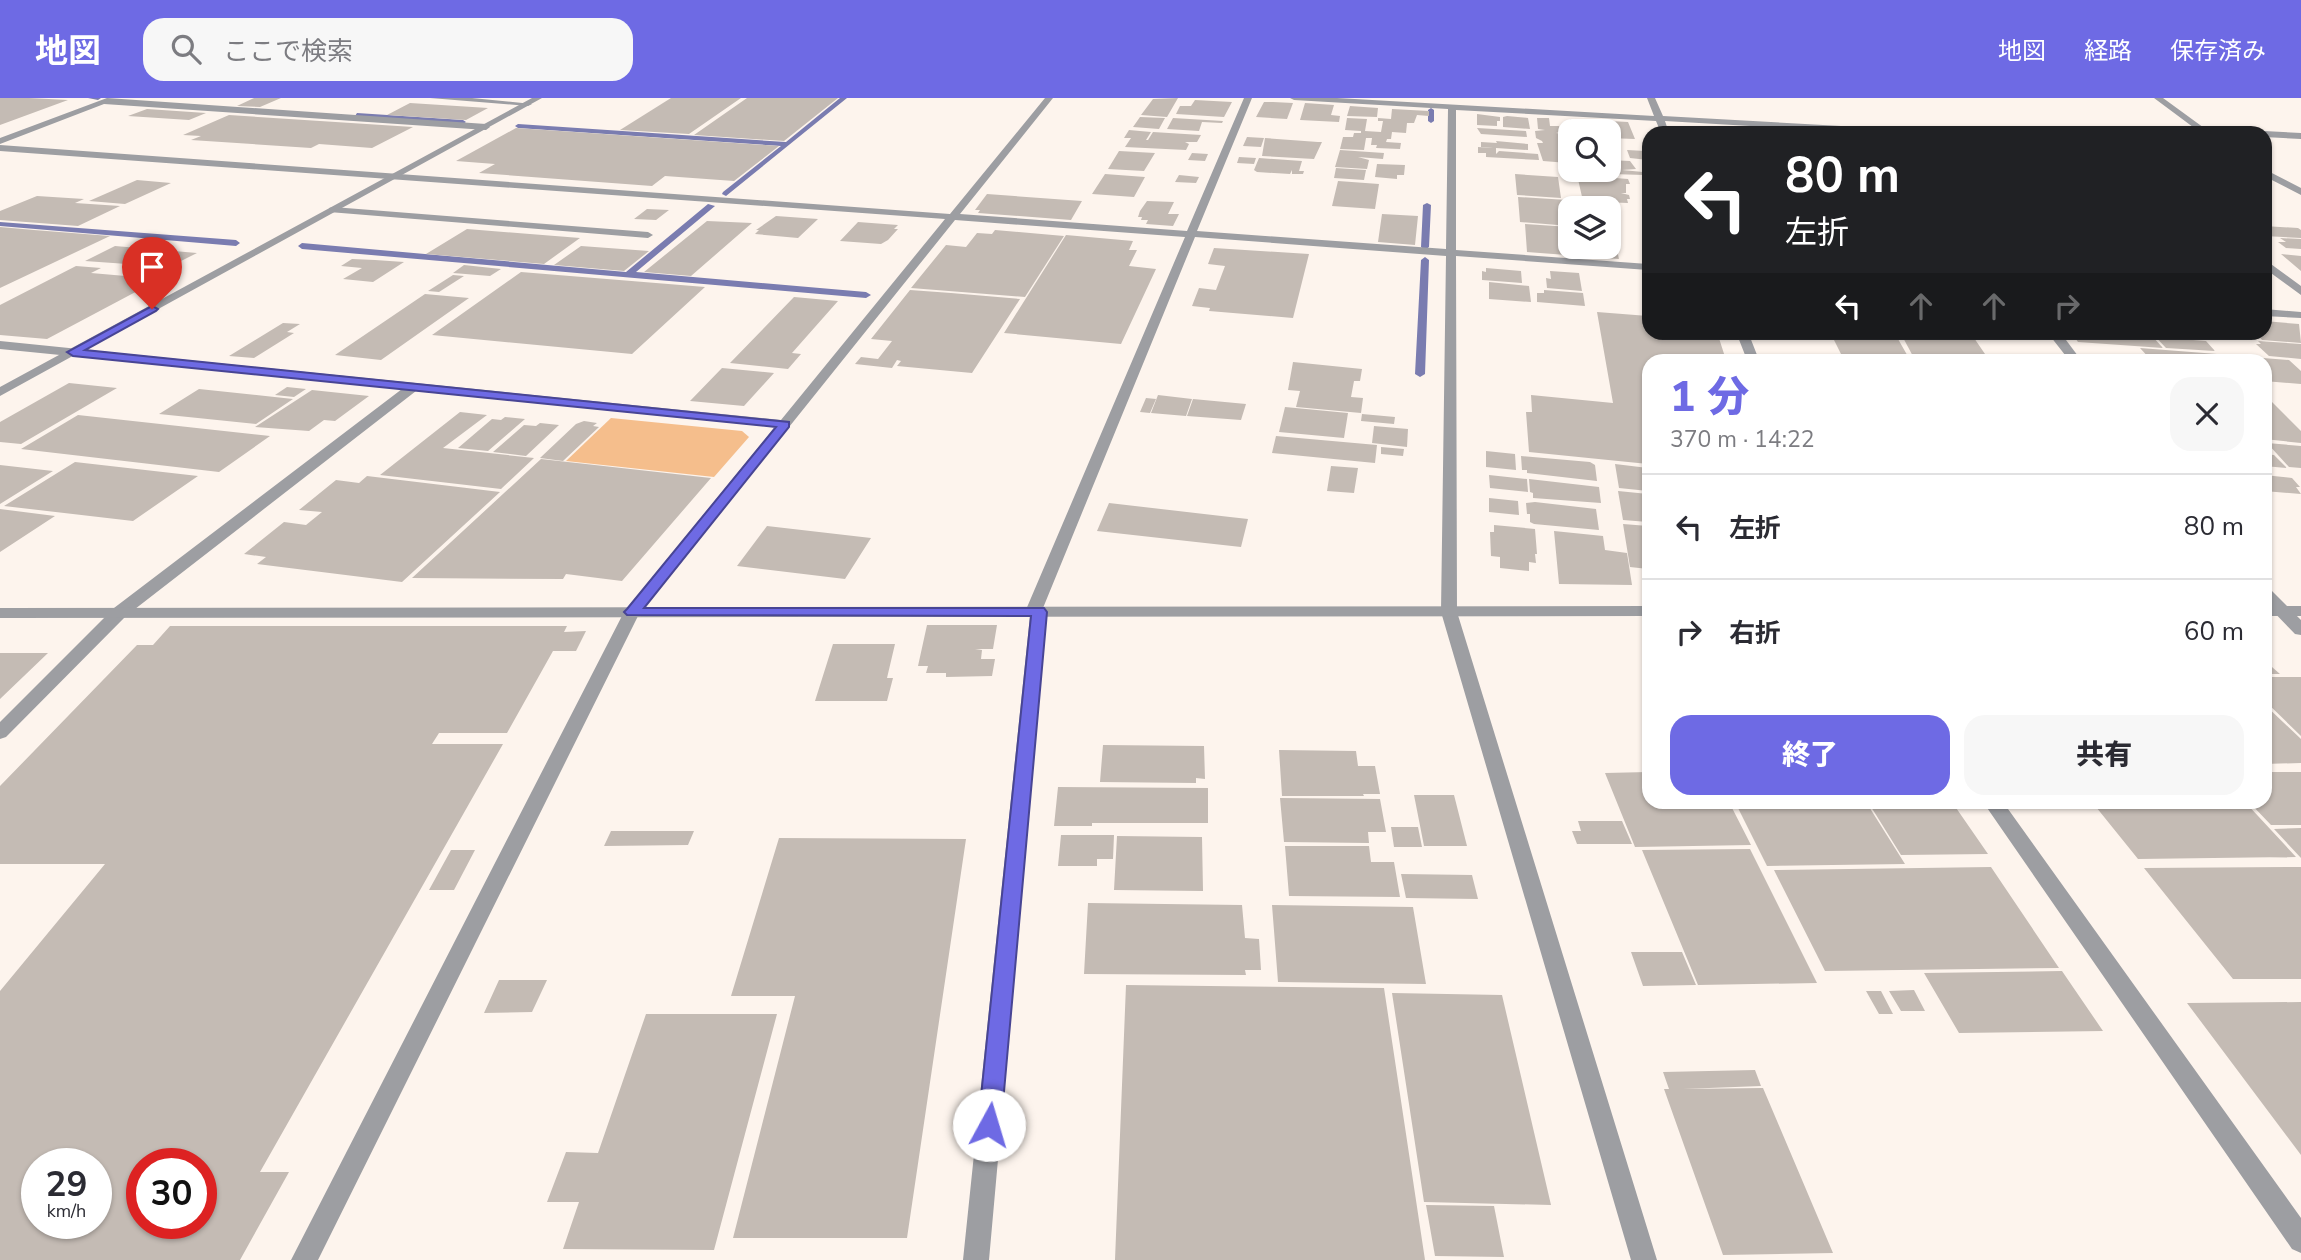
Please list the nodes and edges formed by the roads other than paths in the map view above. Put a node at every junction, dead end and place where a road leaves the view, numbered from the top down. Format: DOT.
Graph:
graph roads {
  1 [pos="114,98"];
  2 [pos="434,98"];
  3 [pos="538,98"];
  4 [pos="1049,98"];
  5 [pos="1248,98"];
  6 [pos="1294,98"];
  7 [pos="1651,98"];
  8 [pos="2158,98"];
  9 [pos="104,102"];
  10 [pos="528,104"];
  11 [pos="1452,107"];
  12 [pos="1659,119"];
  13 [pos="1662,126"];
  14 [pos="1783,126"];
  15 [pos="2197,126"];
  16 [pos="486,127"];
  17 [pos="2272,134"];
  18 [pos="2301,136"];
  19 [pos="0,141"];
  20 [pos="0,148"];
  21 [pos="396,176"];
  22 [pos="2272,176"];
  23 [pos="2301,192"];
  24 [pos="333,210"];
  25 [pos="953,217"];
  26 [pos="1191,234"];
  27 [pos="648,235"];
  28 [pos="1452,253"];
  29 [pos="1642,267"];
  30 [pos="2272,268"];
  31 [pos="2301,292"];
  32 [pos="2272,313"];
  33 [pos="2301,315"];
  34 [pos="2059,340"];
  35 [pos="0,345"];
  36 [pos="73,352"];
  37 [pos="2070,354"];
  38 [pos="414,387"];
  39 [pos="0,392"];
  40 [pos="785,425"];
  41 [pos="1642,611"];
  42 [pos="2272,611"];
  43 [pos="2301,611"];
  44 [pos="120,612"];
  45 [pos="632,612"];
  46 [pos="1036,612"];
  47 [pos="1449,612"];
  48 [pos="0,613"];
  49 [pos="2301,630"];
  50 [pos="0,733"];
  51 [pos="1998,809"];
  52 [pos="2301,1240"];
  53 [pos="304,1260"];
  54 [pos="976,1260"];
  55 [pos="1644,1260"];
  1 -- 9 [label="street"];
  2 -- 10 [label="street"];
  3 -- 10 [label="street"];
  4 -- 25 [label="street"];
  5 -- 26 [label="street"];
  6 -- 11 [label="street"];
  7 -- 12 [label="street"];
  8 -- 15 [label="street"];
  9 -- 16 [label="street"];
  9 -- 19 [label="street"];
  10 -- 16 [label="street"];
  11 -- 12 [label="street"];
  11 -- 28 [label="street"];
  12 -- 13 [label="street"];
  12 -- 14 [label="street"];
  16 -- 21 [label="street"];
  17 -- 18 [label="street"];
  20 -- 21 [label="street"];
  21 -- 24 [label="street"];
  21 -- 25 [label="street"];
  22 -- 23 [label="street"];
  24 -- 27 [label="street"];
  24 -- 36 [label="street"];
  25 -- 26 [label="street"];
  25 -- 40 [label="street"];
  26 -- 28 [label="street"];
  26 -- 46 [label="street"];
  28 -- 29 [label="street"];
  28 -- 47 [label="street"];
  30 -- 31 [label="street"];
  32 -- 33 [label="street"];
  34 -- 37 [label="street"];
  35 -- 36 [label="street"];
  36 -- 38 [label="street"];
  36 -- 39 [label="street"];
  38 -- 40 [label="street"];
  38 -- 44 [label="street"];
  40 -- 45 [label="street"];
  41 -- 47 [label="street"];
  42 -- 43 [label="street"];
  42 -- 49 [label="street"];
  44 -- 45 [label="street"];
  44 -- 48 [label="street"];
  44 -- 50 [label="street"];
  45 -- 46 [label="street"];
  45 -- 53 [label="street"];
  46 -- 47 [label="street"];
  46 -- 54 [label="street"];
  47 -- 55 [label="street"];
  51 -- 52 [label="street"];
}
